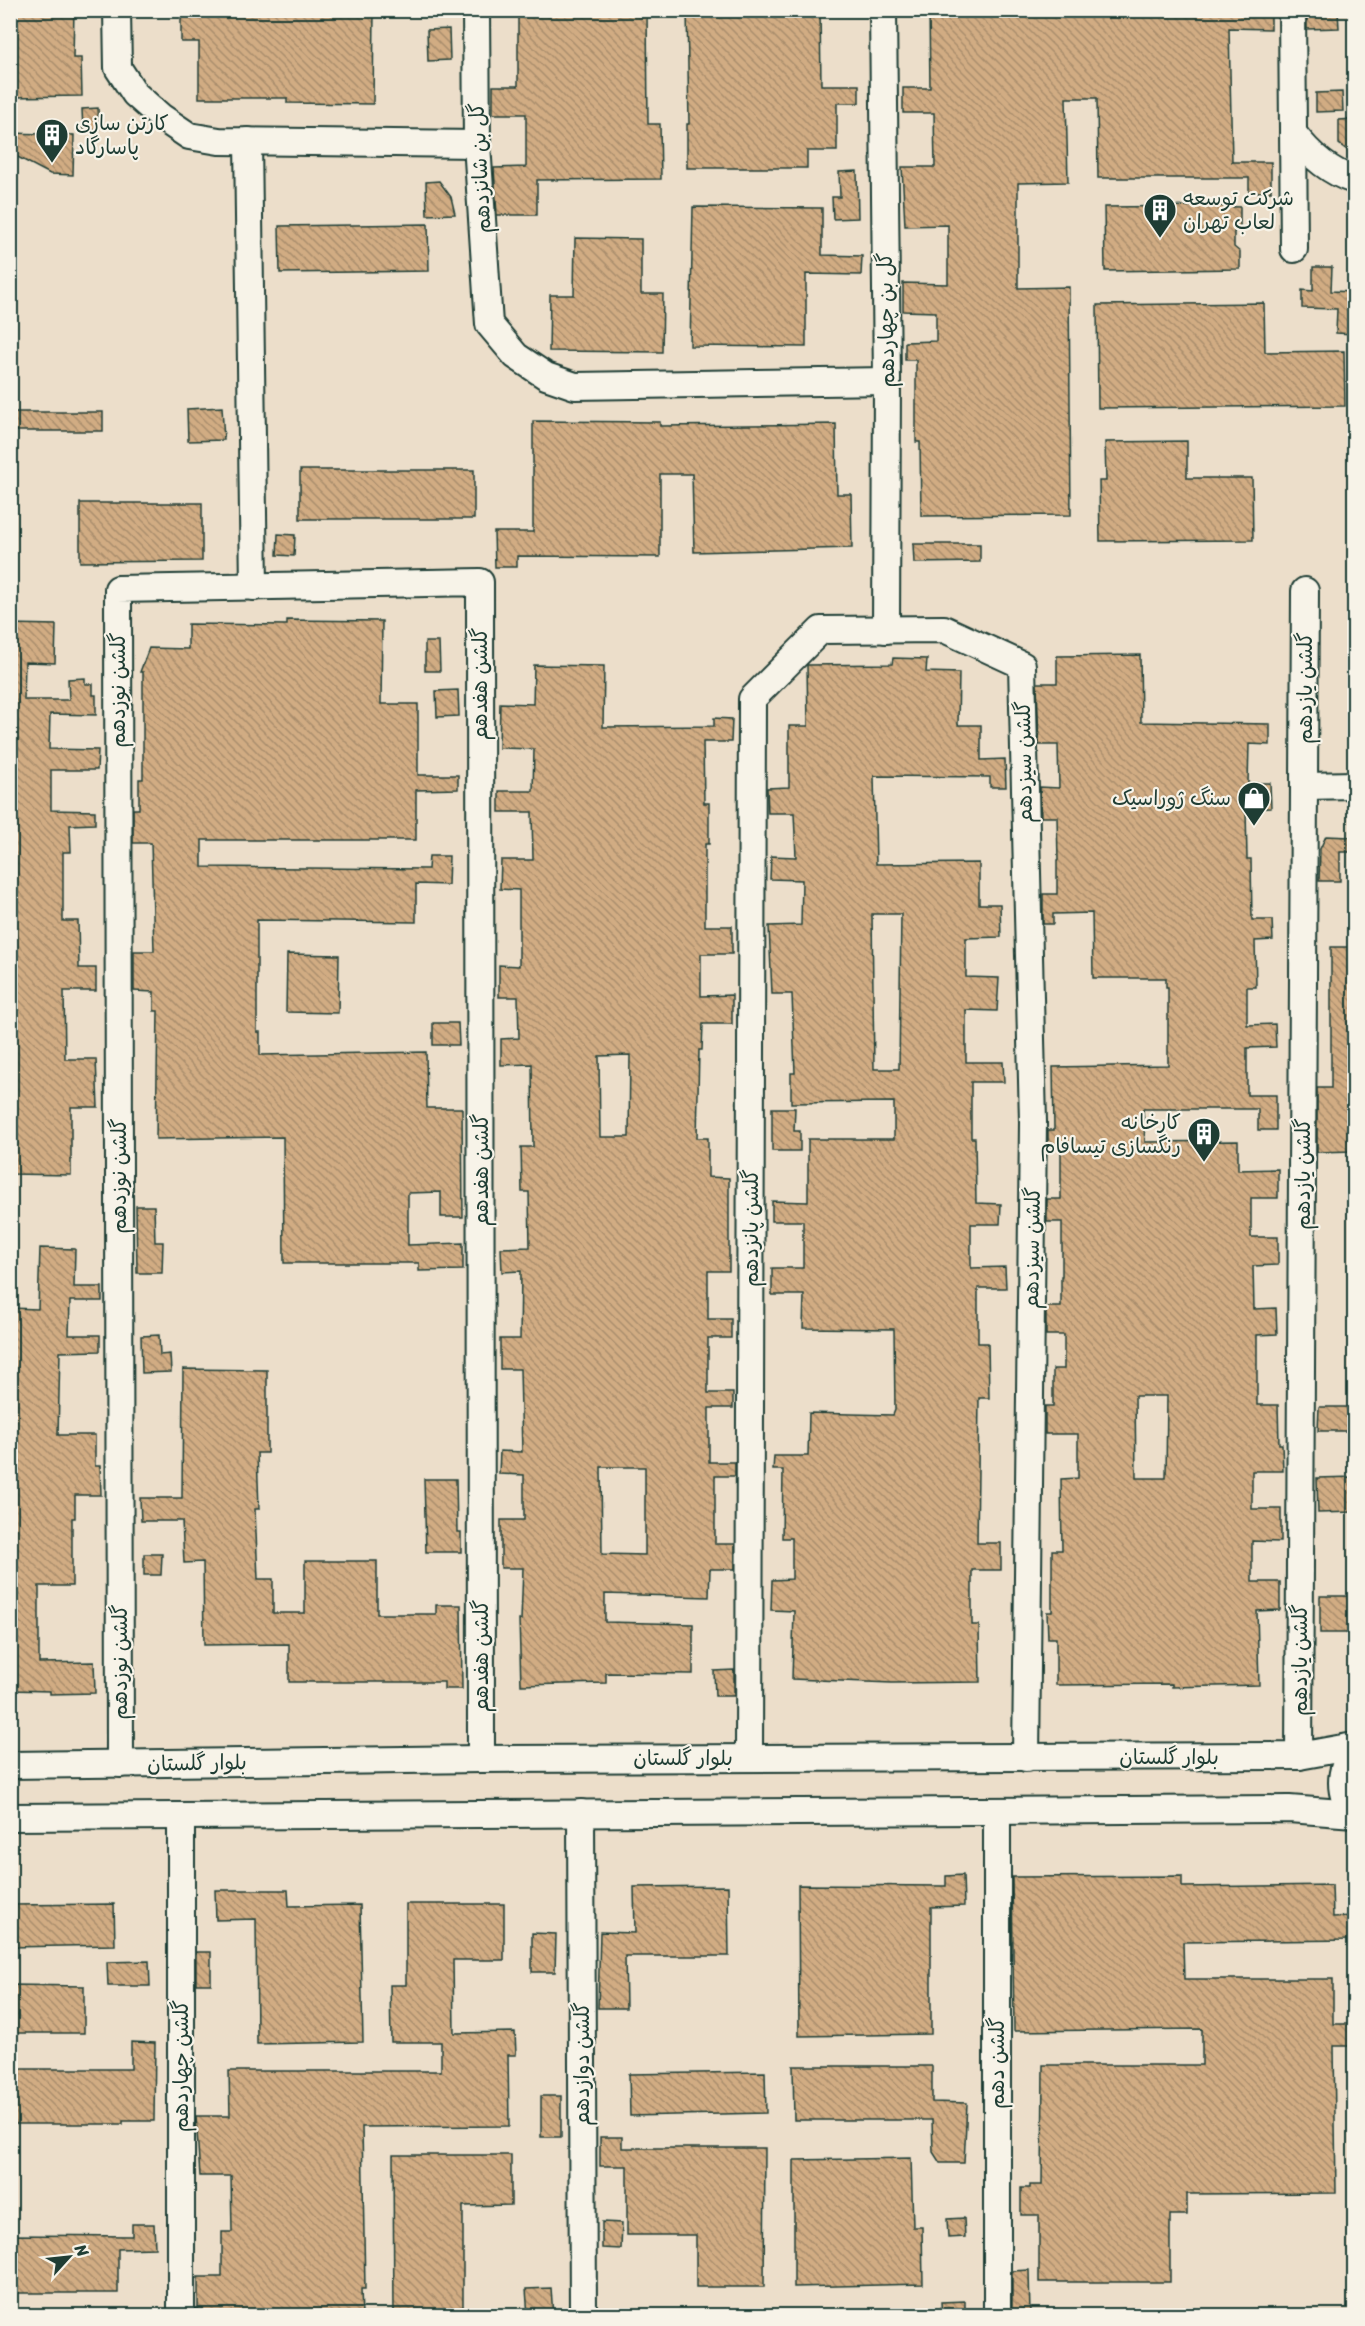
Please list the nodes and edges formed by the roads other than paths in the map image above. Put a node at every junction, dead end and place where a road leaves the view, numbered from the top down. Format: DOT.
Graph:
graph roads {
  1 [pos="117,10"];
  2 [pos="476,10"];
  3 [pos="883,10"];
  4 [pos="1292,10"];
  5 [pos="1293,133"];
  6 [pos="248,141"];
  7 [pos="477,144"];
  8 [pos="1354,180"];
  9 [pos="1294,249"];
  10 [pos="887,381"];
  11 [pos="254,587"];
  12 [pos="1305,591"];
  13 [pos="886,630"];
  14 [pos="1354,785"];
  15 [pos="1306,786"];
  16 [pos="1354,1746"];
  17 [pos="1354,1751"];
  18 [pos="1299,1756"];
  19 [pos="749,1758"];
  20 [pos="1026,1758"];
  21 [pos="481,1759"];
  22 [pos="120,1764"];
  23 [pos="10,1766"];
  24 [pos="996,1811"];
  25 [pos="581,1813"];
  26 [pos="1354,1814"];
  27 [pos="181,1816"];
  28 [pos="10,1817"];
  29 [pos="182,2316"];
  30 [pos="583,2316"];
  31 [pos="997,2316"];
  1 -- 6 [label="street"];
  2 -- 7 [label="street, گل بن شانزدهم"];
  3 -- 10 [label="street, گل بن چهاردهم"];
  4 -- 5 [label="street"];
  5 -- 8 [label="street"];
  5 -- 9 [label="street"];
  6 -- 7 [label="street"];
  6 -- 11 [label="street"];
  7 -- 10 [label="street, گل بن شانزدهم"];
  10 -- 13 [label="street, گل بن چهاردهم"];
  11 -- 21 [label="street, گلشن هفدهم"];
  11 -- 22 [label="street, گلشن نوزدهم"];
  12 -- 15 [label="street, گلشن یازدهم"];
  13 -- 19 [label="street, گلشن پانزدهم"];
  13 -- 20 [label="street, گلشن سیزدهم"];
  14 -- 15 [label="street"];
  15 -- 18 [label="street, گلشن یازدهم"];
  16 -- 18 [label="street, بلوار گلستان"];
  17 -- 26 [label="street"];
  18 -- 20 [label="street, بلوار گلستان"];
  19 -- 20 [label="street, بلوار گلستان"];
  19 -- 21 [label="street, بلوار گلستان"];
  21 -- 22 [label="street, بلوار گلستان"];
  22 -- 23 [label="street, بلوار گلستان"];
  24 -- 25 [label="street"];
  24 -- 26 [label="street"];
  24 -- 31 [label="street, گلشن دهم"];
  25 -- 27 [label="street"];
  25 -- 30 [label="street, گلشن دوازدهم"];
  27 -- 28 [label="street"];
  27 -- 29 [label="street, گلشن چهاردهم"];
}
